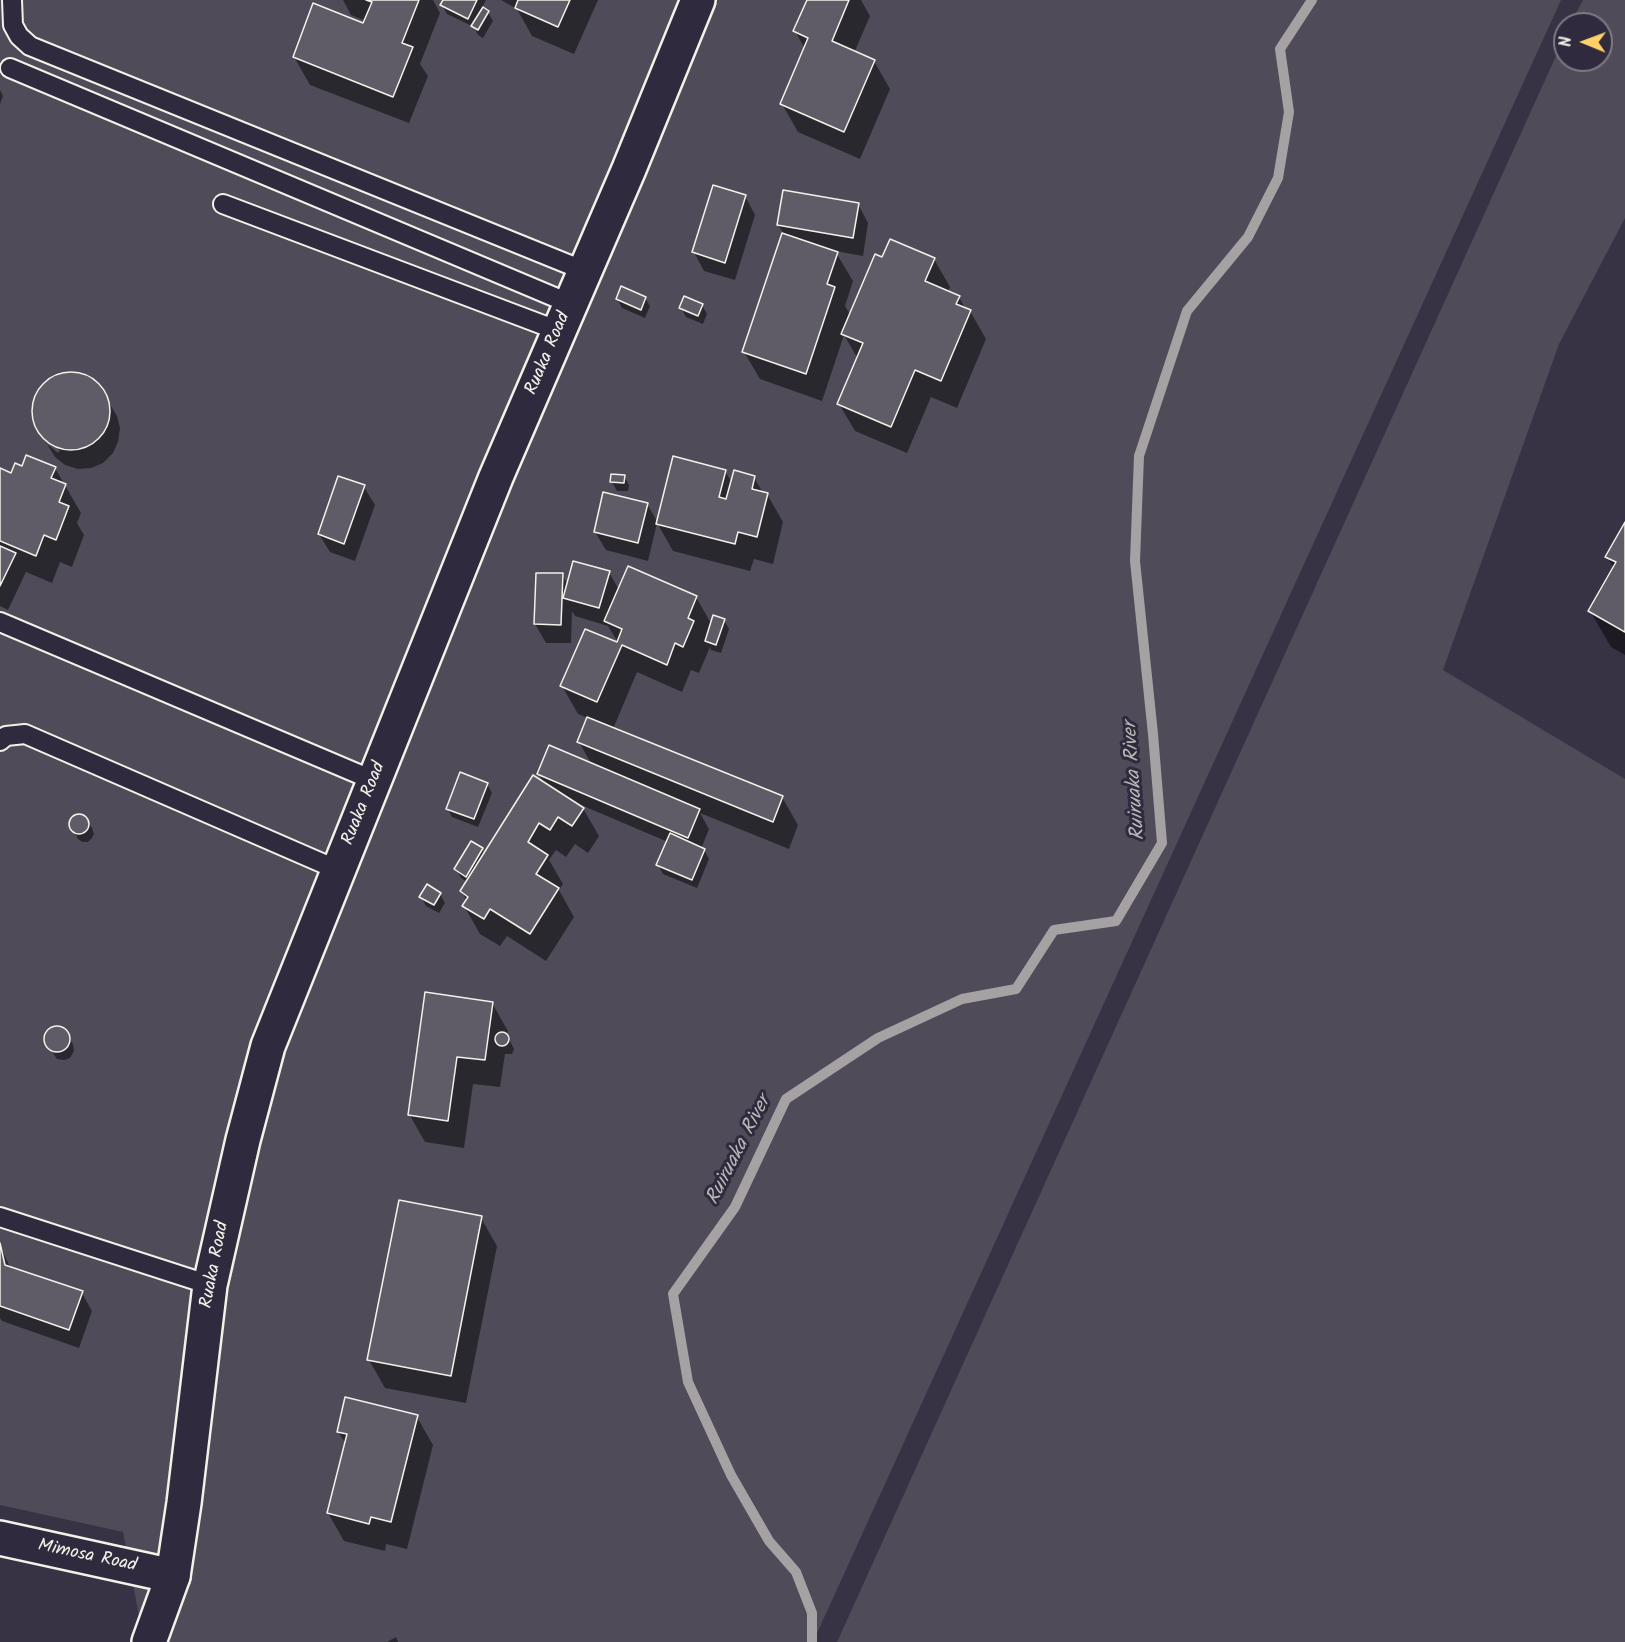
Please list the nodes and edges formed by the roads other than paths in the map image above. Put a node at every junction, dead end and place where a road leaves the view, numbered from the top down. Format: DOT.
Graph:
graph roads {
  1 [pos="12,0"];
  2 [pos="698,0"];
  3 [pos="10,68"];
  4 [pos="223,204"];
  5 [pos="585,271"];
  6 [pos="565,318"];
  7 [pos="0,622"];
  8 [pos="0,741"];
  9 [pos="375,781"];
  10 [pos="338,870"];
  11 [pos="0,1217"];
  12 [pos="210,1285"];
  13 [pos="0,1538"];
  14 [pos="173,1576"];
  15 [pos="149,1642"];
  1 -- 5 [label="lane"];
  2 -- 5 [label="street, Ruaka Road"];
  3 -- 6 [label="lane"];
  4 -- 6 [label="lane"];
  5 -- 6 [label="street, Ruaka Road"];
  6 -- 9 [label="street, Ruaka Road"];
  7 -- 9 [label="lane"];
  8 -- 10 [label="lane"];
  9 -- 10 [label="street, Ruaka Road"];
  10 -- 12 [label="street, Ruaka Road"];
  11 -- 12 [label="lane"];
  12 -- 14 [label="street, Ruaka Road"];
  13 -- 14 [label="street, Mimosa Road"];
  14 -- 15 [label="street, Ruaka Road"];
}
